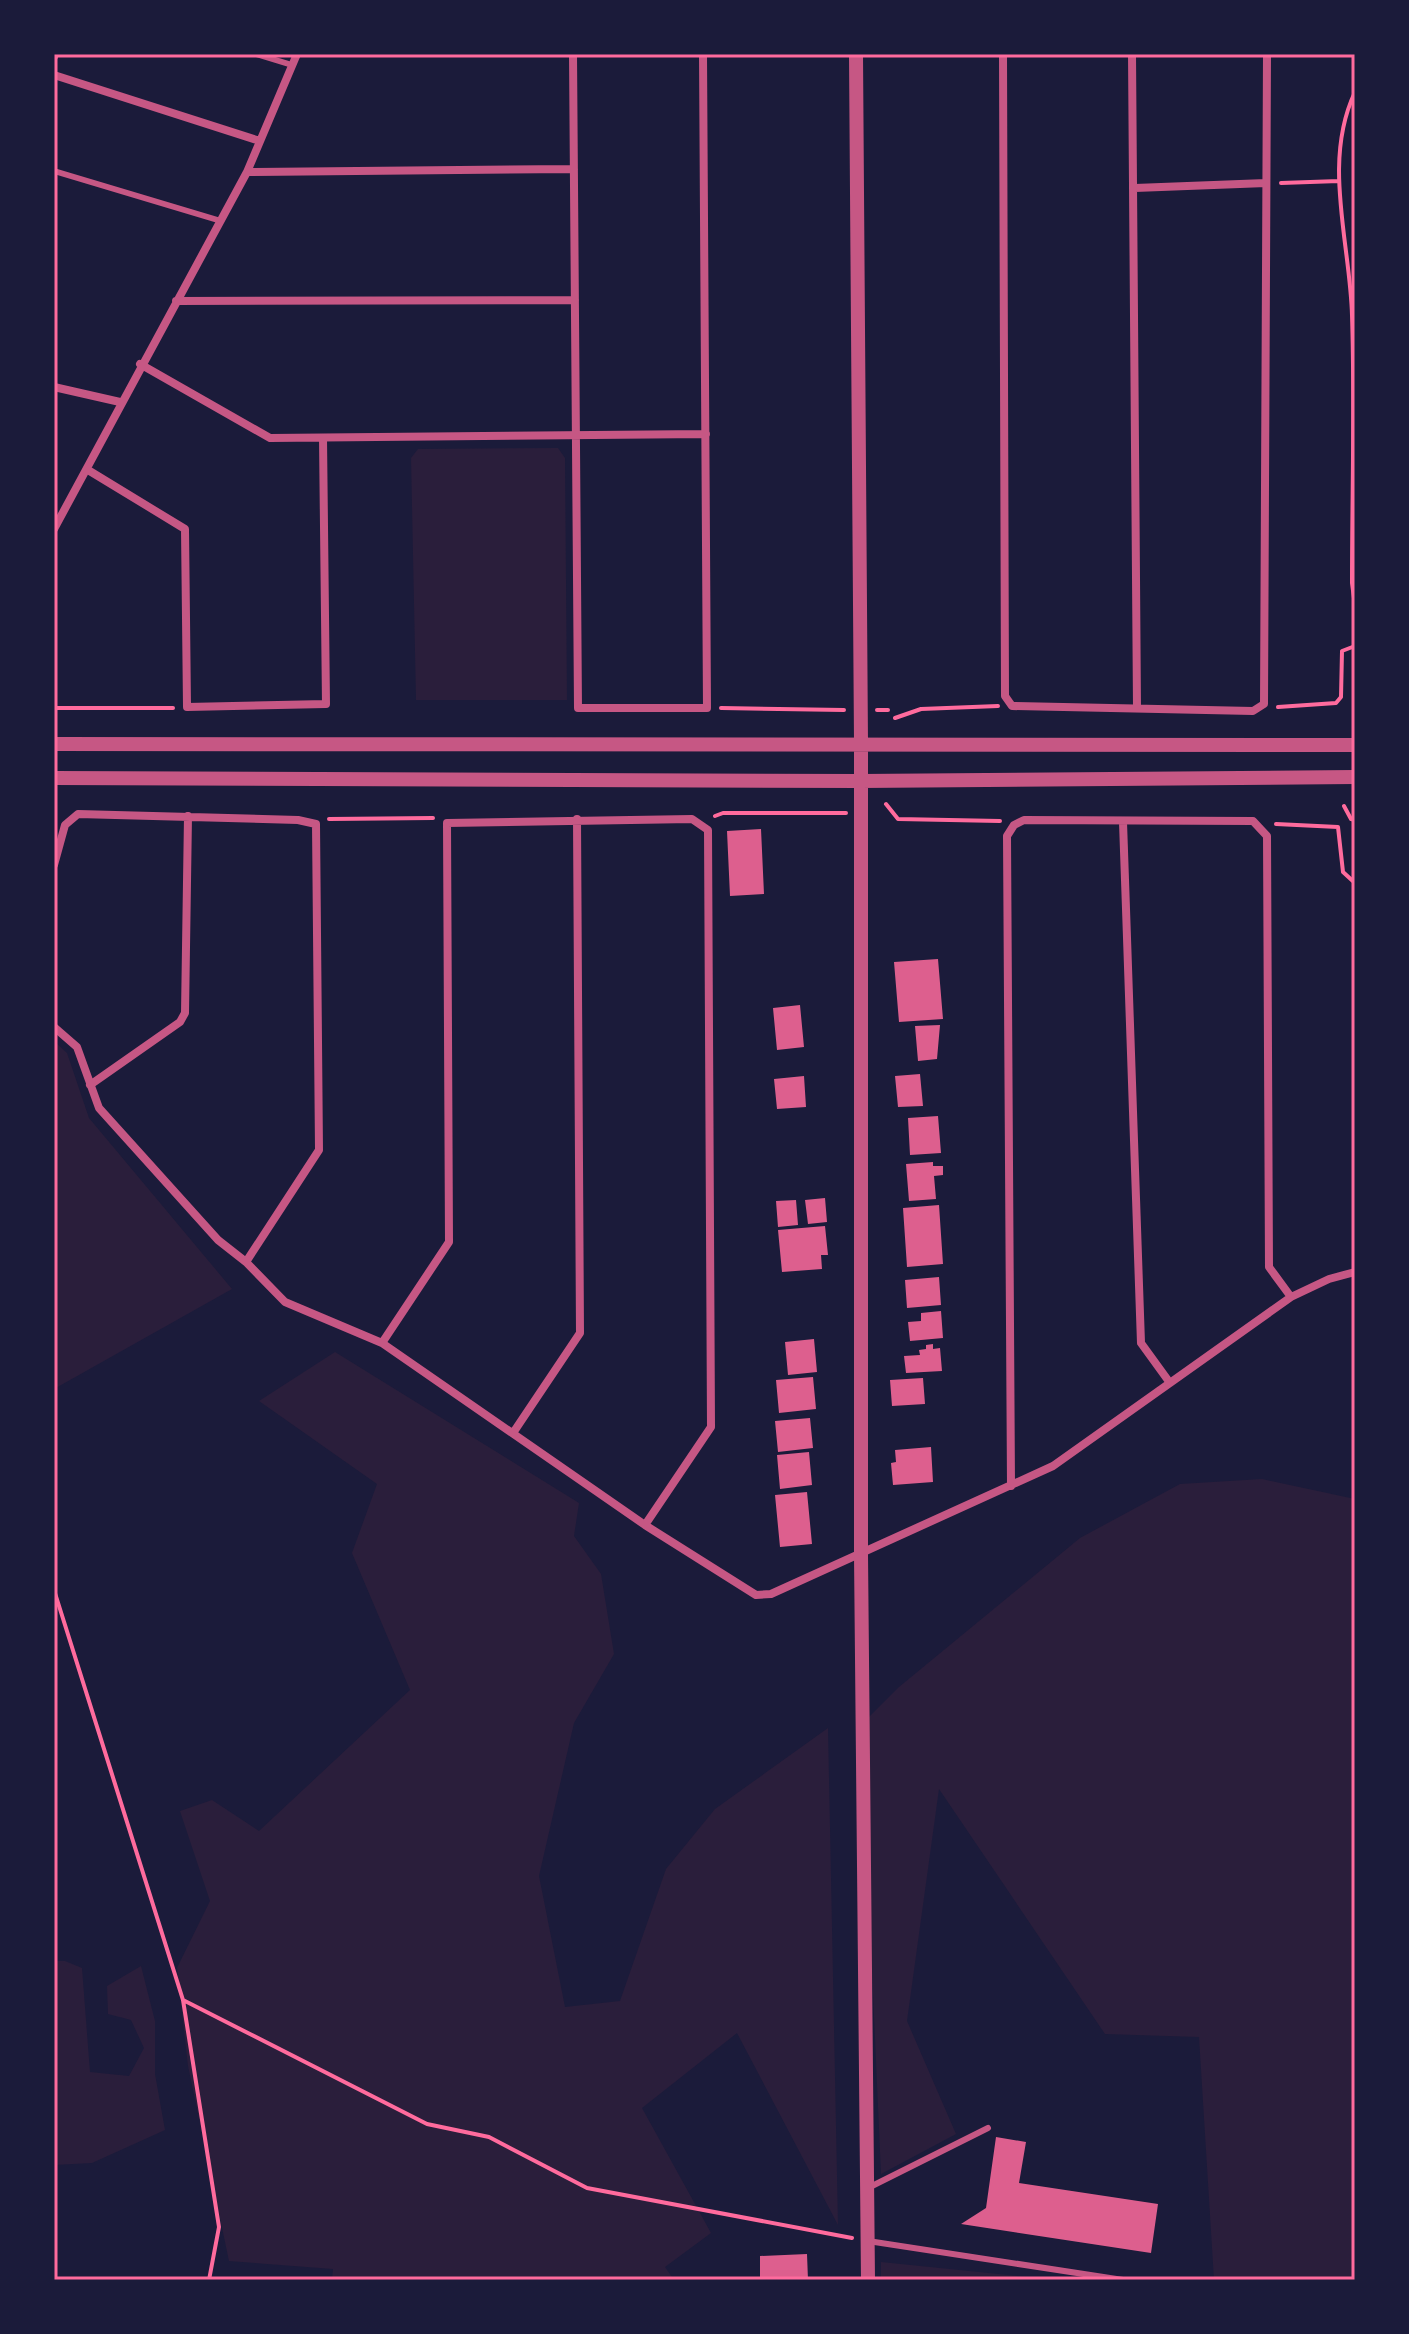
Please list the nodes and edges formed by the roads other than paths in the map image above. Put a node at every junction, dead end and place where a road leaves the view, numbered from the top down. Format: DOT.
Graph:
graph roads {
  1 [pos="256,54"];
  2 [pos="297,54"];
  3 [pos="573,54"];
  4 [pos="703,54"];
  5 [pos="856,54"];
  6 [pos="1003,54"];
  7 [pos="1132,54"];
  8 [pos="1267,54"];
  9 [pos="292,65"];
  10 [pos="54,75"];
  11 [pos="260,141"];
  12 [pos="574,169"];
  13 [pos="54,171"];
  14 [pos="247,172"];
  15 [pos="1266,183"];
  16 [pos="1135,188"];
  17 [pos="221,221"];
  18 [pos="575,300"];
  19 [pos="176,301"];
  20 [pos="140,364"];
  21 [pos="54,387"];
  22 [pos="120,402"];
  23 [pos="706,434"];
  24 [pos="575,436"];
  25 [pos="323,438"];
  26 [pos="88,470"];
  27 [pos="54,529"];
  28 [pos="1137,708"];
  29 [pos="861,742"];
  30 [pos="54,744"];
  31 [pos="1355,745"];
  32 [pos="1355,777"];
  33 [pos="54,778"];
  34 [pos="861,781"];
  35 [pos="188,816"];
  36 [pos="577,819"];
  37 [pos="1123,822"];
  38 [pos="54,865"];
  39 [pos="54,1027"];
  40 [pos="90,1085"];
  41 [pos="246,1262"];
  42 [pos="1355,1272"];
  43 [pos="1291,1297"];
  44 [pos="382,1343"];
  45 [pos="1170,1383"];
  46 [pos="513,1433"];
  47 [pos="1011,1486"];
  48 [pos="645,1525"];
  49 [pos="861,1555"];
  50 [pos="988,2128"];
  51 [pos="868,2188"];
  52 [pos="868,2241"];
  53 [pos="868,2280"];
  54 [pos="1123,2280"];
  1 -- 9 [label="lane"];
  2 -- 9 [label="street"];
  3 -- 12 [label="street"];
  4 -- 23 [label="street"];
  5 -- 29 [label="street"];
  6 -- 28 [label="street"];
  7 -- 16 [label="street"];
  8 -- 15 [label="street"];
  9 -- 11 [label="street"];
  10 -- 11 [label="street"];
  11 -- 14 [label="street"];
  12 -- 14 [label="street"];
  12 -- 18 [label="street"];
  13 -- 17 [label="lane"];
  14 -- 17 [label="street"];
  15 -- 16 [label="street"];
  15 -- 28 [label="street"];
  16 -- 28 [label="street"];
  17 -- 19 [label="street"];
  18 -- 19 [label="street"];
  18 -- 24 [label="street"];
  19 -- 20 [label="street"];
  20 -- 22 [label="street"];
  20 -- 25 [label="street"];
  21 -- 22 [label="street"];
  22 -- 26 [label="street"];
  23 -- 24 [label="street"];
  23 -- 24 [label="street"];
  24 -- 25 [label="street"];
  25 -- 26 [label="street"];
  26 -- 27 [label="street"];
  29 -- 30 [label="street"];
  29 -- 31 [label="street"];
  29 -- 34 [label="street"];
  32 -- 34 [label="street"];
  33 -- 34 [label="street"];
  34 -- 49 [label="street"];
  35 -- 38 [label="street"];
  35 -- 40 [label="street"];
  35 -- 41 [label="street"];
  36 -- 44 [label="street"];
  36 -- 46 [label="street"];
  36 -- 48 [label="street"];
  37 -- 43 [label="street"];
  37 -- 45 [label="street"];
  37 -- 47 [label="street"];
  39 -- 40 [label="street"];
  40 -- 41 [label="street"];
  41 -- 44 [label="street"];
  42 -- 43 [label="street"];
  43 -- 45 [label="street"];
  44 -- 46 [label="street"];
  45 -- 47 [label="street"];
  46 -- 48 [label="street"];
  47 -- 49 [label="street"];
  48 -- 49 [label="street"];
  49 -- 51 [label="street"];
  50 -- 51 [label="lane"];
  51 -- 52 [label="street"];
  52 -- 53 [label="street"];
  52 -- 54 [label="lane"];
}
